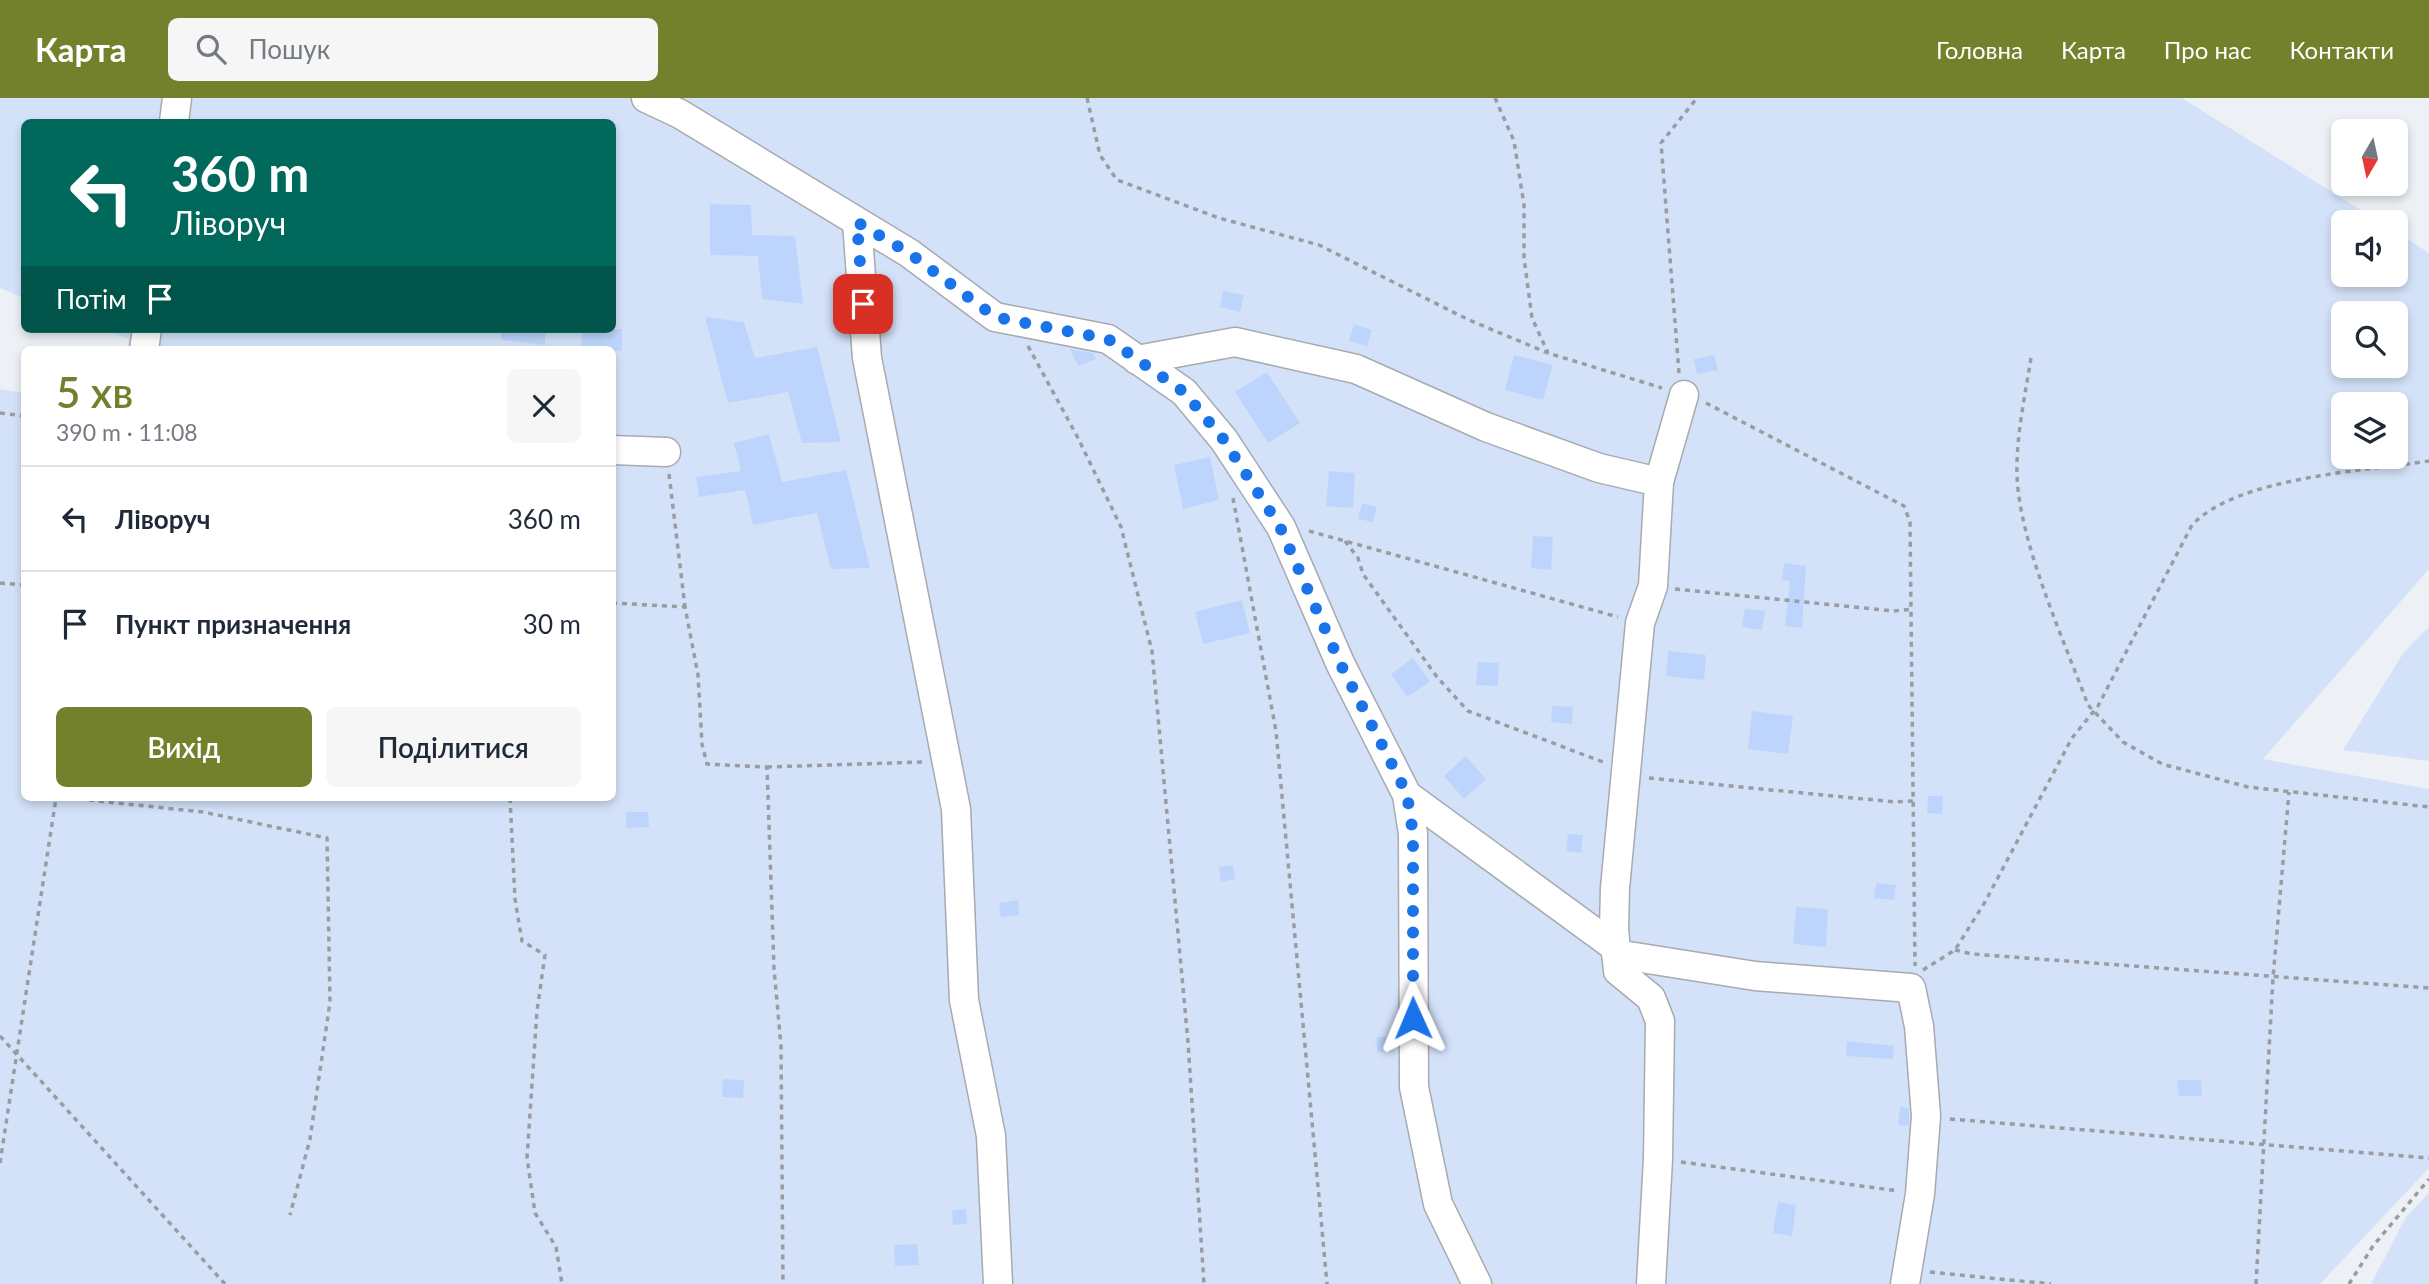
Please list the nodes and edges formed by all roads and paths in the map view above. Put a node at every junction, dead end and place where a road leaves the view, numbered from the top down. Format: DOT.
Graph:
graph roads {
  1 [pos="177,98"];
  2 [pos="646,98"];
  3 [pos="1087,98"];
  4 [pos="1495,98"];
  5 [pos="1697,98"];
  6 [pos="174,119"];
  7 [pos="857,222"];
  8 [pos="1018,321"];
  9 [pos="1548,352"];
  10 [pos="2031,358"];
  11 [pos="1137,359"];
  12 [pos="1684,395"];
  13 [pos="0,413"];
  14 [pos="21,416"];
  15 [pos="616,450"];
  16 [pos="666,452"];
  17 [pos="2429,461"];
  18 [pos="1239,463"];
  19 [pos="1659,482"];
  20 [pos="1280,527"];
  21 [pos="1345,541"];
  22 [pos="0,583"];
  23 [pos="21,585"];
  24 [pos="1653,586"];
  25 [pos="616,603"];
  26 [pos="685,607"];
  27 [pos="1913,609"];
  28 [pos="1640,623"];
  29 [pos="2093,712"];
  30 [pos="947,760"];
  31 [pos="768,767"];
  32 [pos="1625,774"];
  33 [pos="2289,792"];
  34 [pos="1407,794"];
  35 [pos="57,801"];
  36 [pos="98,801"];
  37 [pos="510,801"];
  38 [pos="1915,801"];
  39 [pos="2429,807"];
  40 [pos="1955,950"];
  41 [pos="1615,951"];
  42 [pos="2273,978"];
  43 [pos="2429,988"];
  44 [pos="0,1036"];
  45 [pos="18,1057"];
  46 [pos="1926,1116"];
  47 [pos="2263,1146"];
  48 [pos="2429,1158"];
  49 [pos="1658,1159"];
  50 [pos="0,1163"];
  51 [pos="2429,1179"];
  52 [pos="1920,1194"];
  53 [pos="290,1215"];
  54 [pos="1906,1278"];
  55 [pos="225,1284"];
  56 [pos="562,1284"];
  57 [pos="783,1284"];
  58 [pos="998,1284"];
  59 [pos="1204,1284"];
  60 [pos="1327,1284"];
  61 [pos="1476,1284"];
  62 [pos="1651,1284"];
  63 [pos="2051,1284"];
  64 [pos="2256,1284"];
  65 [pos="2349,1284"];
  1 -- 6 [label="street"];
  2 -- 7 [label="street"];
  3 -- 9 [label="path"];
  4 -- 9 [label="path"];
  5 -- 12 [label="path"];
  7 -- 8 [label="street"];
  7 -- 30 [label="street"];
  8 -- 11 [label="street"];
  8 -- 59 [label="path"];
  9 -- 12 [label="path"];
  10 -- 29 [label="path"];
  11 -- 18 [label="street"];
  11 -- 19 [label="street"];
  12 -- 19 [label="street"];
  12 -- 27 [label="path"];
  13 -- 14 [label="path"];
  15 -- 16 [label="street"];
  16 -- 26 [label="path"];
  17 -- 29 [label="path"];
  18 -- 20 [label="street"];
  18 -- 60 [label="path"];
  19 -- 24 [label="street"];
  20 -- 21 [label="path"];
  20 -- 34 [label="street"];
  21 -- 28 [label="path"];
  21 -- 32 [label="path"];
  22 -- 23 [label="path"];
  24 -- 27 [label="path"];
  24 -- 28 [label="street"];
  25 -- 26 [label="path"];
  26 -- 31 [label="path"];
  27 -- 38 [label="path"];
  28 -- 32 [label="street"];
  29 -- 33 [label="path"];
  29 -- 40 [label="path"];
  30 -- 31 [label="path"];
  30 -- 58 [label="street"];
  31 -- 57 [label="path"];
  32 -- 38 [label="path"];
  32 -- 41 [label="street"];
  33 -- 39 [label="path"];
  33 -- 42 [label="path"];
  34 -- 41 [label="street"];
  34 -- 61 [label="street"];
  35 -- 45 [label="path"];
  36 -- 53 [label="path"];
  37 -- 56 [label="path"];
  38 -- 40 [label="path"];
  40 -- 42 [label="path"];
  41 -- 46 [label="street"];
  41 -- 49 [label="street"];
  42 -- 43 [label="path"];
  42 -- 47 [label="path"];
  44 -- 45 [label="path"];
  45 -- 50 [label="path"];
  45 -- 55 [label="path"];
  46 -- 47 [label="path"];
  46 -- 52 [label="street"];
  47 -- 48 [label="path"];
  47 -- 64 [label="path"];
  49 -- 52 [label="path"];
  49 -- 62 [label="street"];
  51 -- 65 [label="path"];
  52 -- 54 [label="street"];
  54 -- 63 [label="path"];
}
